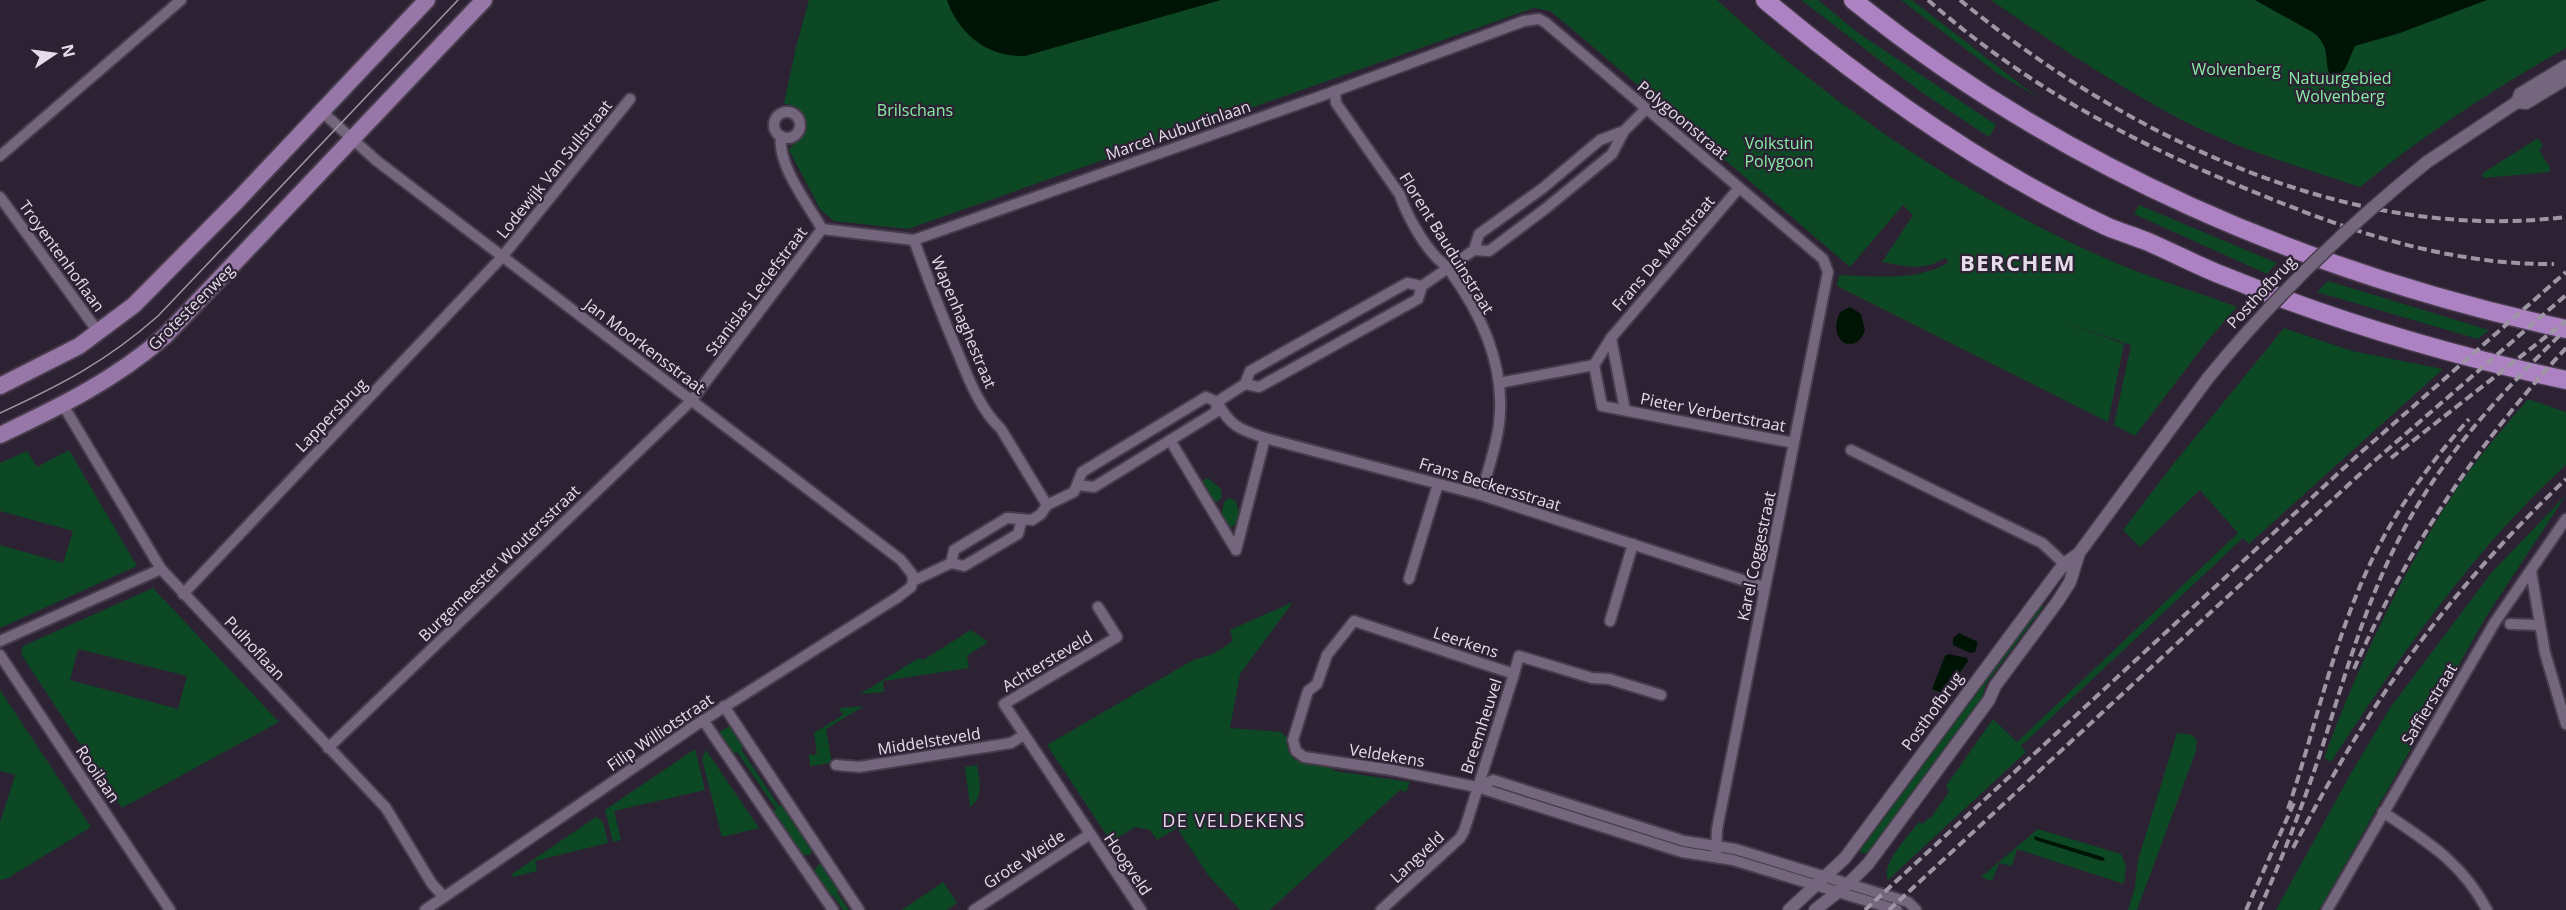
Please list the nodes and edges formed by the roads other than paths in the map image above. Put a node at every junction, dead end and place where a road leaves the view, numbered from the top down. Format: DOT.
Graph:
graph roads {
  1 [pos="181,0"];
  2 [pos="483,0"];
  3 [pos="1765,0"];
  4 [pos="1853,0"];
  5 [pos="424,1"];
  6 [pos="1539,19"];
  7 [pos="2566,66"];
  8 [pos="2566,79"];
  9 [pos="1335,91"];
  10 [pos="630,99"];
  11 [pos="2517,102"];
  12 [pos="1646,109"];
  13 [pos="321,111"];
  14 [pos="1624,131"];
  15 [pos="781,136"];
  16 [pos="352,139"];
  17 [pos="0,156"];
  18 [pos="1739,188"];
  19 [pos="0,197"];
  20 [pos="822,229"];
  21 [pos="914,240"];
  22 [pos="1473,250"];
  23 [pos="502,257"];
  24 [pos="1448,268"];
  25 [pos="1828,272"];
  26 [pos="1422,286"];
  27 [pos="2566,329"];
  28 [pos="99,333"];
  29 [pos="1611,338"];
  30 [pos="1594,365"];
  31 [pos="2566,380"];
  32 [pos="1499,383"];
  33 [pos="1245,384"];
  34 [pos="0,386"];
  35 [pos="692,400"];
  36 [pos="1218,402"];
  37 [pos="63,405"];
  38 [pos="1625,410"];
  39 [pos="0,435"];
  40 [pos="1265,438"];
  41 [pos="1170,440"];
  42 [pos="1794,443"];
  43 [pos="1851,450"];
  44 [pos="1438,484"];
  45 [pos="1078,485"];
  46 [pos="1481,495"];
  47 [pos="1047,505"];
  48 [pos="1022,519"];
  49 [pos="2566,519"];
  50 [pos="1633,544"];
  51 [pos="2079,553"];
  52 [pos="951,564"];
  53 [pos="2064,564"];
  54 [pos="161,569"];
  55 [pos="2531,571"];
  56 [pos="2074,573"];
  57 [pos="1409,579"];
  58 [pos="913,581"];
  59 [pos="1764,587"];
  60 [pos="183,594"];
  61 [pos="1098,607"];
  62 [pos="1610,621"];
  63 [pos="2510,624"];
  64 [pos="2540,626"];
  65 [pos="0,641"];
  66 [pos="0,655"];
  67 [pos="1514,674"];
  68 [pos="1661,695"];
  69 [pos="724,706"];
  70 [pos="703,720"];
  71 [pos="2566,724"];
  72 [pos="1024,735"];
  73 [pos="328,747"];
  74 [pos="1294,749"];
  75 [pos="836,765"];
  76 [pos="1477,787"];
  77 [pos="2383,812"];
  78 [pos="1090,834"];
  79 [pos="1716,852"];
  80 [pos="822,855"];
  81 [pos="805,867"];
  82 [pos="1825,877"];
  83 [pos="1815,886"];
  84 [pos="1853,889"];
  85 [pos="1837,892"];
  86 [pos="444,897"];
  87 [pos="171,910"];
  88 [pos="425,910"];
  89 [pos="833,910"];
  90 [pos="859,910"];
  91 [pos="974,910"];
  92 [pos="1141,910"];
  93 [pos="1381,910"];
  94 [pos="1790,910"];
  95 [pos="1815,910"];
  96 [pos="1897,910"];
  97 [pos="1916,910"];
  98 [pos="2327,910"];
  99 [pos="2487,910"];
  1 -- 17 [label="street"];
  2 -- 16 [label="main road, Grotesteenweg"];
  3 -- 31 [label="highway"];
  4 -- 27 [label="highway"];
  5 -- 13 [label="main road"];
  6 -- 9 [label="street, Marcel Auburtinlaan"];
  6 -- 12 [label="street, Polygoonstraat"];
  7 -- 11 [label="street, Posthofbrug"];
  8 -- 11 [label="street, Posthofbrug"];
  9 -- 21 [label="street, Marcel Auburtinlaan"];
  9 -- 24 [label="street, Florent Bauduinstraat"];
  10 -- 23 [label="street, Lodewijk Van Sullstraat"];
  11 -- 51 [label="street, Posthofbrug, bridge"];
  12 -- 14 [label="street"];
  12 -- 18 [label="street, Polygoonstraat"];
  13 -- 16 [label="street"];
  13 -- 28 [label="main road"];
  14 -- 22 [label="street"];
  14 -- 22 [label="street"];
  15 -- 20 [label="street"];
  16 -- 23 [label="street, Jan Moorkensstraat"];
  16 -- 37 [label="main road, Grotesteenweg"];
  18 -- 25 [label="street, Polygoonstraat"];
  18 -- 29 [label="street, Frans De Manstraat"];
  19 -- 28 [label="street, Troyentenhoflaan"];
  20 -- 21 [label="street, Marcel Auburtinlaan"];
  20 -- 35 [label="street, Stanislas Leclefstraat"];
  21 -- 47 [label="street, Wapenhaghestraat"];
  22 -- 24 [label="street"];
  23 -- 35 [label="street, Jan Moorkensstraat"];
  23 -- 60 [label="street, Lappersbrug"];
  24 -- 26 [label="street"];
  24 -- 32 [label="street, Florent Bauduinstraat"];
  25 -- 42 [label="street, Karel Coggestraat"];
  26 -- 33 [label="street"];
  26 -- 33 [label="street"];
  28 -- 34 [label="main road"];
  29 -- 30 [label="street, Frans De Manstraat"];
  29 -- 38 [label="street, Pieter Verbertstraat"];
  30 -- 32 [label="street"];
  30 -- 38 [label="street, Pieter Verbertstraat"];
  32 -- 46 [label="street, Florent Bauduinstraat"];
  33 -- 36 [label="street"];
  35 -- 58 [label="street, Jan Moorkensstraat"];
  35 -- 73 [label="street, Burgemeester Woutersstraat"];
  36 -- 40 [label="street, Frans Beckersstraat"];
  36 -- 41 [label="street"];
  36 -- 45 [label="street"];
  37 -- 39 [label="main road, Grotesteenweg"];
  37 -- 54 [label="street, Pulhoflaan"];
  38 -- 42 [label="street, Pieter Verbertstraat"];
  40 -- 41 [label="street"];
  40 -- 44 [label="street, Frans Beckersstraat"];
  41 -- 45 [label="street"];
  42 -- 59 [label="street, Karel Coggestraat"];
  43 -- 53 [label="street"];
  44 -- 46 [label="street, Frans Beckersstraat"];
  44 -- 57 [label="street"];
  45 -- 47 [label="street"];
  46 -- 50 [label="street, Frans Beckersstraat"];
  47 -- 48 [label="street"];
  48 -- 52 [label="street"];
  48 -- 52 [label="street, Filip Williotstraat"];
  49 -- 55 [label="street, Saffierstraat"];
  50 -- 59 [label="street, Frans Beckersstraat"];
  50 -- 62 [label="street"];
  51 -- 53 [label="street, Posthofbrug"];
  51 -- 56 [label="street, Posthofbrug"];
  52 -- 58 [label="street, Filip Williotstraat"];
  53 -- 56 [label="street"];
  53 -- 82 [label="street, Posthofbrug"];
  54 -- 60 [label="street, Pulhoflaan"];
  54 -- 65 [label="street"];
  55 -- 64 [label="street"];
  55 -- 77 [label="street, Saffierstraat"];
  56 -- 84 [label="street, Posthofbrug"];
  58 -- 69 [label="street, Filip Williotstraat"];
  59 -- 79 [label="street, Karel Coggestraat"];
  60 -- 73 [label="street, Pulhoflaan"];
  61 -- 72 [label="street, Achtersteveld"];
  63 -- 64 [label="street"];
  64 -- 71 [label="street"];
  66 -- 87 [label="street, Rooilaan"];
  67 -- 68 [label="street, Leerkens"];
  67 -- 74 [label="street, Leerkens"];
  67 -- 76 [label="street, Breemheuvel"];
  69 -- 70 [label="street, Filip Williotstraat"];
  69 -- 80 [label="street"];
  70 -- 81 [label="street"];
  70 -- 86 [label="street, Filip Williotstraat"];
  72 -- 75 [label="street, Middelsteveld"];
  72 -- 78 [label="street, Achtersteveld"];
  73 -- 86 [label="street, Pulhoflaan"];
  74 -- 76 [label="street, Veldekens"];
  76 -- 79 [label="street, Veldekens"];
  76 -- 93 [label="street, Langveld"];
  77 -- 98 [label="street, Saffierstraat"];
  77 -- 99 [label="street"];
  78 -- 91 [label="street, Grote Weide"];
  78 -- 92 [label="street, Hoogveld"];
  79 -- 82 [label="street"];
  79 -- 83 [label="street"];
  80 -- 81 [label="street"];
  80 -- 90 [label="street"];
  81 -- 89 [label="street"];
  82 -- 83 [label="street, Posthofbrug"];
  82 -- 84 [label="street"];
  83 -- 85 [label="street"];
  83 -- 94 [label="street, Posthofbrug"];
  84 -- 85 [label="street, Posthofbrug"];
  84 -- 96 [label="street"];
  84 -- 97 [label="street"];
  85 -- 95 [label="street, Posthofbrug"];
  86 -- 88 [label="street, Filip Williotstraat"];
}
